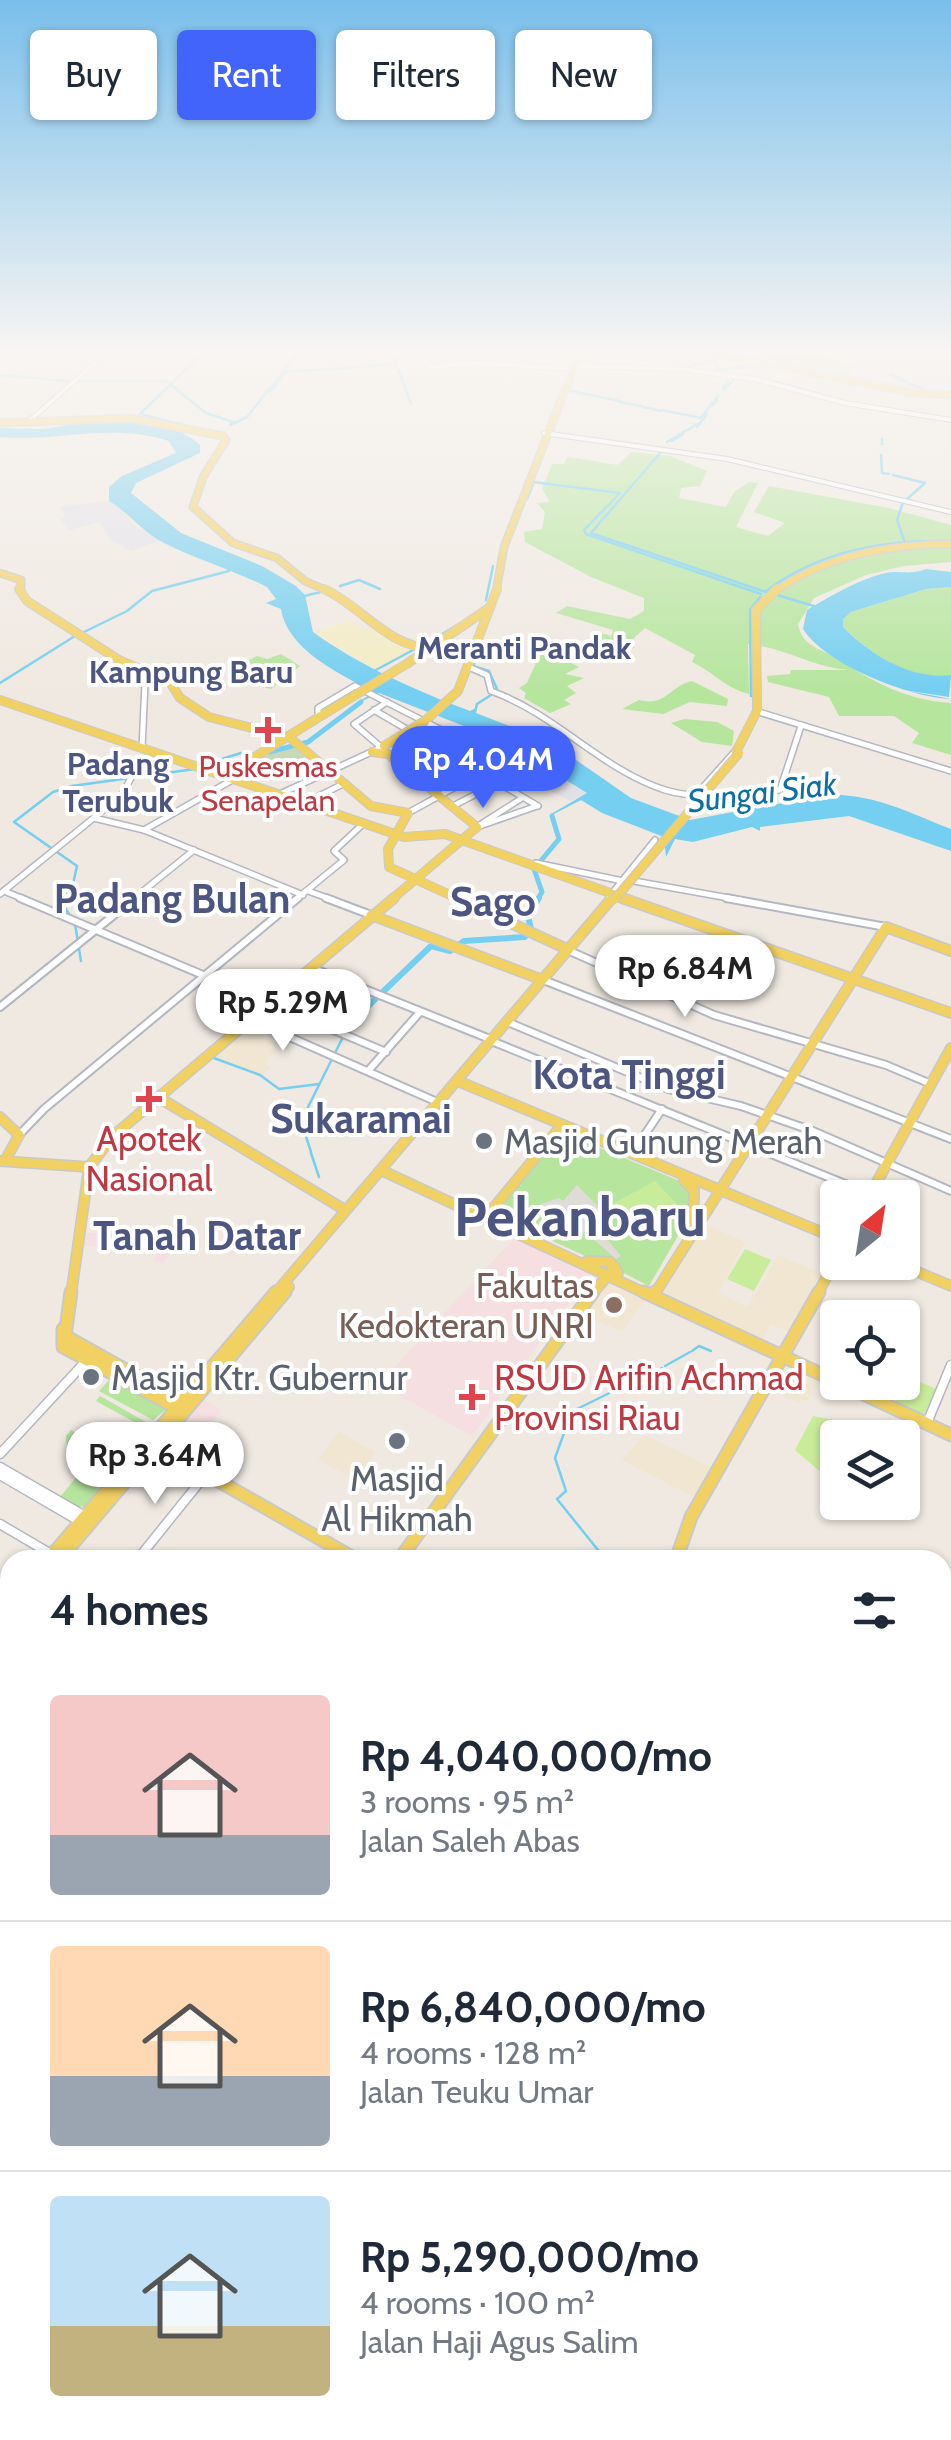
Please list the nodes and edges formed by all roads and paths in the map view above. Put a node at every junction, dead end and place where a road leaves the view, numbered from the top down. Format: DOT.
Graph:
graph roads {
  1 [pos="211,463"];
  2 [pos="534,463"];
  3 [pos="743,463"];
  4 [pos="951,512"];
  5 [pos="951,545"];
  6 [pos="0,573"];
  7 [pos="486,615"];
  8 [pos="431,648"];
  9 [pos="470,664"];
  10 [pos="759,664"];
  11 [pos="138,670"];
  12 [pos="0,700"];
  13 [pos="388,701"];
  14 [pos="374,710"];
  15 [pos="762,713"];
  16 [pos="321,715"];
  17 [pos="801,726"];
  18 [pos="287,737"];
  19 [pos="142,748"];
  20 [pos="381,749"];
  21 [pos="740,750"];
  22 [pos="330,771"];
  23 [pos="951,772"];
  24 [pos="133,776"];
  25 [pos="229,778"];
  26 [pos="498,783"];
  27 [pos="344,784"];
  28 [pos="490,788"];
  29 [pos="279,794"];
  30 [pos="438,794"];
  31 [pos="696,795"];
  32 [pos="708,795"];
  33 [pos="523,797"];
  34 [pos="304,803"];
  35 [pos="453,806"];
  36 [pos="408,813"];
  37 [pos="94,818"];
  38 [pos="364,824"];
  39 [pos="478,827"];
  40 [pos="144,830"];
  41 [pos="400,836"];
  42 [pos="460,840"];
  43 [pos="656,840"];
  44 [pos="194,850"];
  45 [pos="641,860"];
  46 [pos="537,865"];
  47 [pos="414,878"];
  48 [pos="623,881"];
  49 [pos="634,881"];
  50 [pos="2,892"];
  51 [pos="305,893"];
  52 [pos="613,899"];
  53 [pos="371,915"];
  54 [pos="71,918"];
  55 [pos="886,927"];
  56 [pos="96,929"];
  57 [pos="569,951"];
  58 [pos="951,952"];
  59 [pos="311,967"];
  60 [pos="204,974"];
  61 [pos="853,979"];
  62 [pos="542,981"];
  63 [pos="269,1002"];
  64 [pos="0,1007"];
  65 [pos="420,1012"];
  66 [pos="951,1013"];
  67 [pos="249,1019"];
  68 [pos="510,1023"];
  69 [pos="492,1041"];
  70 [pos="814,1044"];
  71 [pos="951,1048"];
  72 [pos="386,1052"];
  73 [pos="368,1071"];
  74 [pos="794,1076"];
  75 [pos="460,1082"];
  76 [pos="931,1084"];
  77 [pos="158,1097"];
  78 [pos="437,1102"];
  79 [pos="662,1109"];
  80 [pos="766,1117"];
  81 [pos="0,1118"];
  82 [pos="909,1122"];
  83 [pos="560,1127"];
  84 [pos="20,1135"];
  85 [pos="951,1140"];
  86 [pos="749,1144"];
  87 [pos="634,1157"];
  88 [pos="3,1161"];
  89 [pos="888,1163"];
  90 [pos="89,1167"];
  91 [pos="385,1172"];
  92 [pos="832,1180"];
  93 [pos="878,1180"];
  94 [pos="691,1183"];
  95 [pos="720,1191"];
  96 [pos="951,1191"];
  97 [pos="345,1210"];
  98 [pos="486,1217"];
  99 [pos="820,1232"];
  100 [pos="691,1234"];
  101 [pos="323,1241"];
  102 [pos="605,1269"];
  103 [pos="920,1273"];
  104 [pos="825,1280"];
  105 [pos="951,1286"];
  106 [pos="653,1296"];
  107 [pos="90,1357"];
  108 [pos="784,1359"];
  109 [pos="222,1361"];
  110 [pos="951,1364"];
  111 [pos="820,1374"];
  112 [pos="876,1400"];
  113 [pos="175,1402"];
  114 [pos="926,1424"];
  115 [pos="951,1436"];
  116 [pos="143,1441"];
  117 [pos="163,1443"];
  118 [pos="0,1454"];
  119 [pos="154,1455"];
  120 [pos="0,1467"];
  121 [pos="4,1477"];
  122 [pos="204,1478"];
  123 [pos="220,1485"];
  124 [pos="256,1506"];
  125 [pos="82,1519"];
  126 [pos="0,1524"];
  127 [pos="41,1550"];
  128 [pos="59,1550"];
  129 [pos="60,1550"];
  130 [pos="145,1550"];
  131 [pos="329,1550"];
  132 [pos="338,1550"];
  133 [pos="402,1550"];
  134 [pos="679,1550"];
  1 -- 8 [label="main road"];
  2 -- 7 [label="main road"];
  3 -- 4 [label="street"];
  5 -- 10 [label="main road"];
  6 -- 11 [label="main road"];
  7 -- 8 [label="main road"];
  7 -- 9 [label="main road"];
  8 -- 16 [label="main road, bridge"];
  9 -- 20 [label="main road, bridge"];
  9 -- 31 [label="street"];
  10 -- 15 [label="main road"];
  10 -- 21 [label="main road"];
  11 -- 18 [label="main road"];
  11 -- 19 [label="street"];
  12 -- 19 [label="main road"];
  13 -- 14 [label="street"];
  13 -- 16 [label="street"];
  13 -- 26 [label="street"];
  14 -- 20 [label="street"];
  14 -- 26 [label="street"];
  15 -- 17 [label="street"];
  15 -- 21 [label="main road"];
  16 -- 18 [label="main road"];
  17 -- 23 [label="street"];
  17 -- 32 [label="street"];
  18 -- 22 [label="main road"];
  18 -- 25 [label="main road"];
  19 -- 25 [label="main road"];
  20 -- 22 [label="street"];
  20 -- 30 [label="main road"];
  21 -- 31 [label="street"];
  21 -- 32 [label="street"];
  21 -- 52 [label="main road, bridge"];
  22 -- 27 [label="main road"];
  22 -- 29 [label="street"];
  24 -- 37 [label="street"];
  25 -- 29 [label="main road"];
  25 -- 40 [label="street"];
  26 -- 28 [label="street"];
  26 -- 33 [label="street"];
  27 -- 34 [label="street"];
  27 -- 36 [label="main road"];
  28 -- 30 [label="street"];
  28 -- 35 [label="street"];
  29 -- 34 [label="main road"];
  30 -- 35 [label="main road"];
  30 -- 36 [label="street"];
  31 -- 32 [label="street"];
  33 -- 39 [label="street"];
  33 -- 39 [label="street"];
  34 -- 38 [label="main road"];
  35 -- 39 [label="main road"];
  36 -- 41 [label="main road"];
  37 -- 40 [label="street"];
  37 -- 50 [label="street"];
  38 -- 41 [label="main road"];
  38 -- 51 [label="street"];
  39 -- 42 [label="main road"];
  40 -- 44 [label="street"];
  41 -- 42 [label="main road"];
  41 -- 47 [label="main road"];
  42 -- 46 [label="main road"];
  42 -- 47 [label="main road"];
  43 -- 45 [label="street"];
  44 -- 51 [label="street"];
  44 -- 56 [label="street"];
  45 -- 48 [label="street"];
  45 -- 49 [label="street"];
  46 -- 48 [label="street"];
  46 -- 52 [label="main road"];
  47 -- 53 [label="main road"];
  47 -- 57 [label="main road"];
  48 -- 52 [label="street"];
  49 -- 52 [label="street"];
  49 -- 55 [label="street"];
  50 -- 54 [label="street"];
  51 -- 53 [label="street"];
  51 -- 60 [label="street"];
  52 -- 57 [label="main road"];
  52 -- 61 [label="main road"];
  53 -- 59 [label="main road"];
  53 -- 62 [label="main road"];
  54 -- 56 [label="street"];
  55 -- 58 [label="main road"];
  55 -- 61 [label="main road"];
  56 -- 60 [label="street"];
  56 -- 64 [label="street"];
  57 -- 62 [label="main road"];
  57 -- 70 [label="street"];
  59 -- 63 [label="main road"];
  59 -- 65 [label="street"];
  60 -- 63 [label="street"];
  60 -- 84 [label="street"];
  61 -- 66 [label="main road"];
  61 -- 70 [label="main road"];
  62 -- 68 [label="main road"];
  62 -- 69 [label="main road"];
  62 -- 74 [label="street"];
  63 -- 67 [label="main road"];
  63 -- 72 [label="street"];
  65 -- 69 [label="street"];
  65 -- 72 [label="street"];
  67 -- 73 [label="street"];
  67 -- 77 [label="main road"];
  68 -- 69 [label="main road"];
  68 -- 80 [label="street"];
  69 -- 75 [label="main road"];
  69 -- 78 [label="main road"];
  69 -- 79 [label="street"];
  70 -- 74 [label="main road"];
  70 -- 76 [label="street"];
  71 -- 76 [label="main road"];
  72 -- 73 [label="street"];
  73 -- 78 [label="street"];
  74 -- 80 [label="main road"];
  74 -- 82 [label="street"];
  75 -- 83 [label="main road"];
  75 -- 91 [label="main road"];
  76 -- 82 [label="main road"];
  77 -- 90 [label="main road"];
  77 -- 97 [label="main road"];
  78 -- 97 [label="main road"];
  79 -- 86 [label="street"];
  79 -- 87 [label="street"];
  80 -- 86 [label="main road"];
  80 -- 89 [label="street"];
  81 -- 84 [label="main road"];
  82 -- 85 [label="street"];
  82 -- 89 [label="main road"];
  83 -- 87 [label="main road"];
  83 -- 98 [label="main road"];
  84 -- 88 [label="main road"];
  86 -- 92 [label="street"];
  86 -- 95 [label="main road"];
  87 -- 94 [label="main road"];
  87 -- 95 [label="main road"];
  88 -- 90 [label="main road"];
  89 -- 93 [label="main road"];
  89 -- 96 [label="street"];
  90 -- 107 [label="main road"];
  91 -- 98 [label="main road"];
  91 -- 101 [label="main road"];
  94 -- 95 [label="main road"];
  94 -- 100 [label="main road"];
  95 -- 99 [label="main road"];
  95 -- 100 [label="main road"];
  97 -- 101 [label="main road"];
  98 -- 102 [label="main road"];
  100 -- 106 [label="main road"];
  101 -- 109 [label="main road"];
  102 -- 106 [label="main road"];
  102 -- 133 [label="main road"];
  103 -- 105 [label="main road"];
  104 -- 108 [label="main road"];
  106 -- 108 [label="main road"];
  107 -- 113 [label="main road"];
  107 -- 118 [label="street"];
  108 -- 111 [label="main road"];
  108 -- 134 [label="main road"];
  109 -- 113 [label="main road"];
  109 -- 117 [label="main road"];
  110 -- 114 [label="street"];
  112 -- 114 [label="main road"];
  113 -- 116 [label="main road"];
  114 -- 115 [label="main road"];
  116 -- 117 [label="main road"];
  116 -- 119 [label="main road"];
  116 -- 125 [label="main road"];
  117 -- 119 [label="main road"];
  117 -- 123 [label="main road"];
  119 -- 122 [label="main road"];
  119 -- 129 [label="main road"];
  120 -- 121 [label="street"];
  121 -- 125 [label="street"];
  122 -- 123 [label="main road"];
  122 -- 130 [label="street"];
  123 -- 124 [label="main road"];
  124 -- 131 [label="main road"];
  124 -- 132 [label="main road"];
  125 -- 128 [label="main road"];
  126 -- 127 [label="street"];
}
